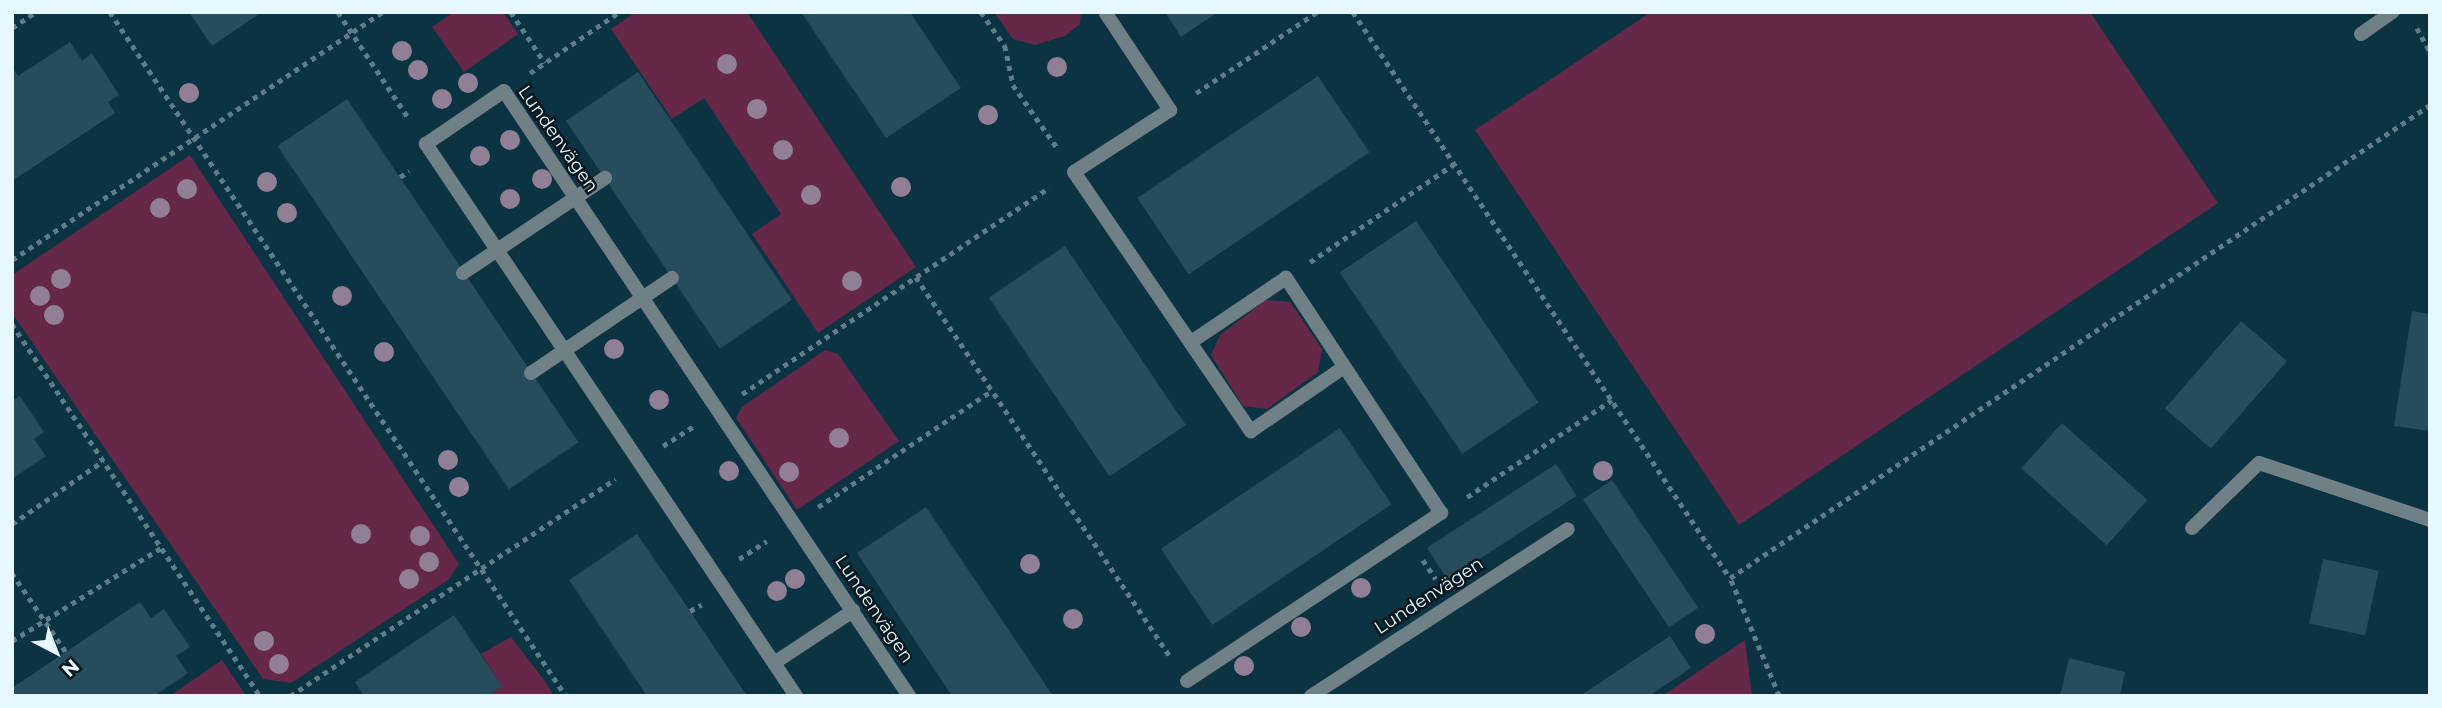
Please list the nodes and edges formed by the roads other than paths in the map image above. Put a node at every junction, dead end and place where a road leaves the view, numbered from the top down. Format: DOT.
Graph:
graph roads {
  1 [pos="1105,12"];
  2 [pos="2393,12"];
  3 [pos="2361,34"];
  4 [pos="605,178"];
  5 [pos="576,198"];
  6 [pos="497,250"];
  7 [pos="463,273"];
  8 [pos="672,278"];
  9 [pos="642,298"];
  10 [pos="1191,342"];
  11 [pos="565,350"];
  12 [pos="1344,367"];
  13 [pos="531,373"];
  14 [pos="2430,520"];
  15 [pos="2192,528"];
  16 [pos="1568,529"];
  17 [pos="853,611"];
  18 [pos="774,663"];
  19 [pos="1187,681"];
  20 [pos="796,696"];
  21 [pos="909,696"];
  22 [pos="1311,696"];
  1 -- 10 [label="street"];
  2 -- 3 [label="street"];
  4 -- 5 [label="street"];
  5 -- 6 [label="street"];
  5 -- 6 [label="street, Lundenvägen"];
  5 -- 9 [label="street, Lundenvägen"];
  6 -- 7 [label="street"];
  6 -- 11 [label="street"];
  8 -- 9 [label="street"];
  9 -- 11 [label="street"];
  9 -- 17 [label="street, Lundenvägen"];
  10 -- 12 [label="street"];
  10 -- 12 [label="street"];
  11 -- 13 [label="street"];
  11 -- 18 [label="street"];
  12 -- 19 [label="street"];
  14 -- 15 [label="street"];
  16 -- 22 [label="street, Lundenvägen"];
  17 -- 18 [label="street"];
  17 -- 21 [label="street, Lundenvägen"];
  18 -- 20 [label="street"];
}
